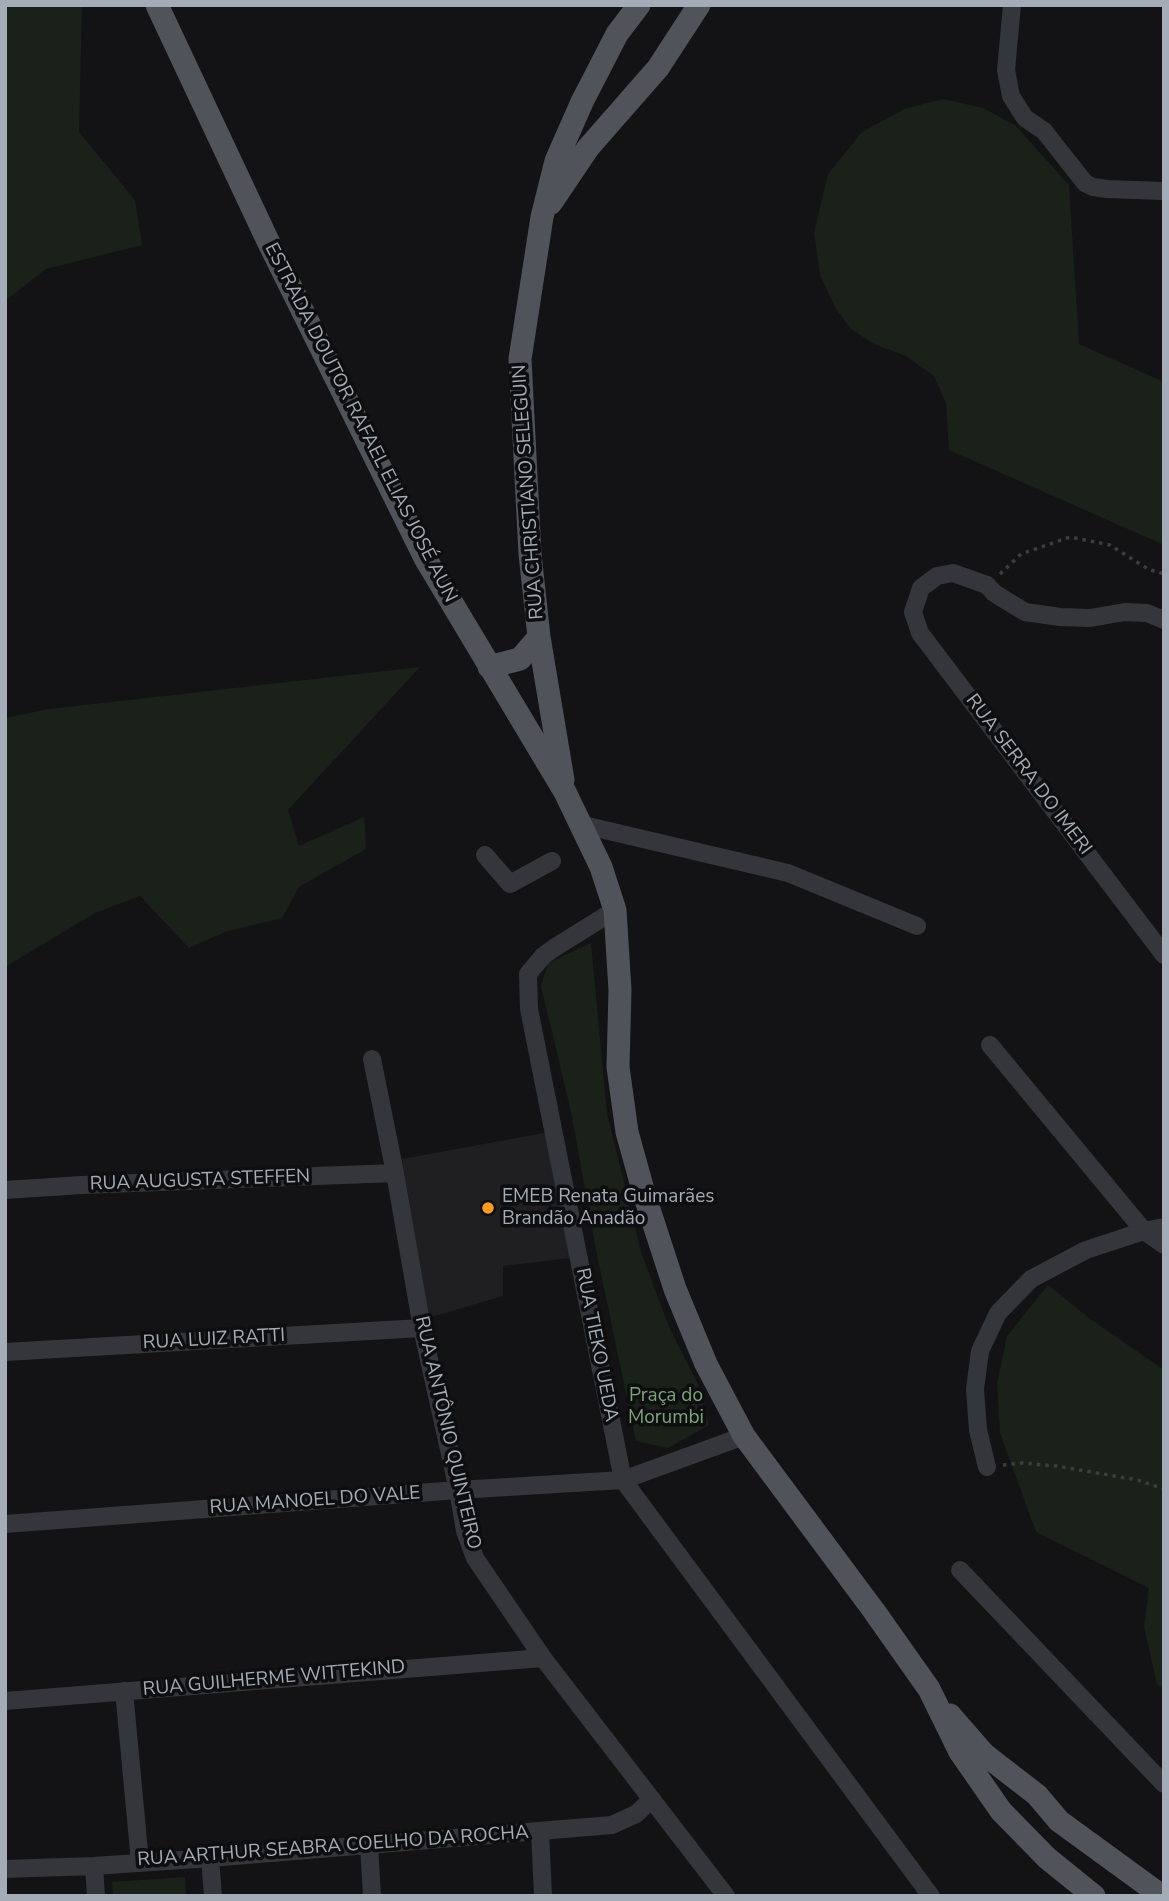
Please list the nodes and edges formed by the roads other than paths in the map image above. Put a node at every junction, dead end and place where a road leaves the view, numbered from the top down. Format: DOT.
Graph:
graph roads {
  1 [pos="157,5"];
  2 [pos="639,5"];
  3 [pos="699,5"];
  4 [pos="1012,5"];
  5 [pos="1164,191"];
  6 [pos="542,218"];
  7 [pos="1164,620"];
  8 [pos="539,637"];
  9 [pos="489,667"];
  10 [pos="565,792"];
  11 [pos="579,824"];
  12 [pos="485,855"];
  13 [pos="552,861"];
  14 [pos="615,910"];
  15 [pos="917,926"];
  16 [pos="1164,955"];
  17 [pos="990,1045"];
  18 [pos="372,1059"];
  19 [pos="395,1173"];
  20 [pos="5,1190"];
  21 [pos="1164,1227"];
  22 [pos="1144,1231"];
  23 [pos="1164,1245"];
  24 [pos="422,1328"];
  25 [pos="5,1353"];
  26 [pos="744,1436"];
  27 [pos="987,1467"];
  28 [pos="623,1480"];
  29 [pos="458,1490"];
  30 [pos="5,1524"];
  31 [pos="960,1570"];
  32 [pos="542,1658"];
  33 [pos="929,1689"];
  34 [pos="124,1691"];
  35 [pos="5,1700"];
  36 [pos="1164,1784"];
  37 [pos="652,1799"];
  38 [pos="540,1830"];
  39 [pos="369,1845"];
  40 [pos="210,1858"];
  41 [pos="140,1862"];
  42 [pos="94,1866"];
  43 [pos="5,1869"];
  44 [pos="96,1896"];
  45 [pos="213,1896"];
  46 [pos="372,1896"];
  47 [pos="543,1896"];
  48 [pos="726,1896"];
  49 [pos="931,1896"];
  50 [pos="1094,1896"];
  51 [pos="1162,1896"];
  1 -- 9 [label="main road, ESTRADA DOUTOR RAFAEL ELIAS JOSÉ AUN"];
  2 -- 6 [label="main road, RUA CHRISTIANO SELEGUIN"];
  3 -- 6 [label="main road"];
  4 -- 5 [label="street"];
  6 -- 8 [label="main road, RUA CHRISTIANO SELEGUIN"];
  7 -- 16 [label="street, RUA SERRA DO IMERI"];
  8 -- 9 [label="main road"];
  8 -- 10 [label="main road, RUA CHRISTIANO SELEGUIN"];
  9 -- 10 [label="main road, ESTRADA DOUTOR RAFAEL ELIAS JOSÉ AUN"];
  10 -- 11 [label="main road, ESTRADA DOUTOR RAFAEL ELIAS JOSÉ AUN"];
  11 -- 14 [label="main road, ESTRADA DOUTOR RAFAEL ELIAS JOSÉ AUN"];
  11 -- 15 [label="street"];
  12 -- 13 [label="street"];
  14 -- 26 [label="main road, ESTRADA DOUTOR RAFAEL ELIAS JOSÉ AUN"];
  14 -- 28 [label="street, RUA TIEKO UEDA"];
  17 -- 22 [label="street"];
  18 -- 19 [label="street, RUA ANTÔNIO QUINTEIRO"];
  19 -- 20 [label="street, RUA AUGUSTA STEFFEN"];
  19 -- 24 [label="street, RUA ANTÔNIO QUINTEIRO"];
  21 -- 22 [label="street"];
  22 -- 23 [label="street"];
  22 -- 27 [label="street"];
  24 -- 25 [label="street, RUA LUIZ RATTI"];
  24 -- 29 [label="street, RUA ANTÔNIO QUINTEIRO"];
  26 -- 28 [label="street, RUA MANOEL DO VALE"];
  26 -- 33 [label="main road, ESTRADA DOUTOR RAFAEL ELIAS JOSÉ AUN"];
  28 -- 29 [label="street, RUA MANOEL DO VALE"];
  28 -- 49 [label="street, RUA TIEKO UEDA"];
  29 -- 30 [label="street, RUA MANOEL DO VALE"];
  29 -- 32 [label="street, RUA ANTÔNIO QUINTEIRO"];
  31 -- 36 [label="street"];
  32 -- 34 [label="street, RUA GUILHERME WITTEKIND"];
  32 -- 37 [label="street, RUA ANTÔNIO QUINTEIRO"];
  33 -- 50 [label="main road, ESTRADA DOUTOR RAFAEL ELIAS JOSÉ AUN"];
  33 -- 51 [label="main road"];
  34 -- 35 [label="street, RUA GUILHERME WITTEKIND"];
  34 -- 41 [label="street"];
  37 -- 38 [label="street, RUA ARTHUR SEABRA COELHO DA ROCHA"];
  37 -- 48 [label="street, RUA ANTÔNIO QUINTEIRO"];
  38 -- 39 [label="street, RUA ARTHUR SEABRA COELHO DA ROCHA"];
  38 -- 47 [label="street"];
  39 -- 40 [label="street, RUA ARTHUR SEABRA COELHO DA ROCHA"];
  39 -- 46 [label="street"];
  40 -- 41 [label="street, RUA ARTHUR SEABRA COELHO DA ROCHA"];
  40 -- 45 [label="street"];
  41 -- 42 [label="street, RUA ARTHUR SEABRA COELHO DA ROCHA"];
  42 -- 43 [label="street, RUA ARTHUR SEABRA COELHO DA ROCHA"];
  42 -- 44 [label="street"];
}
